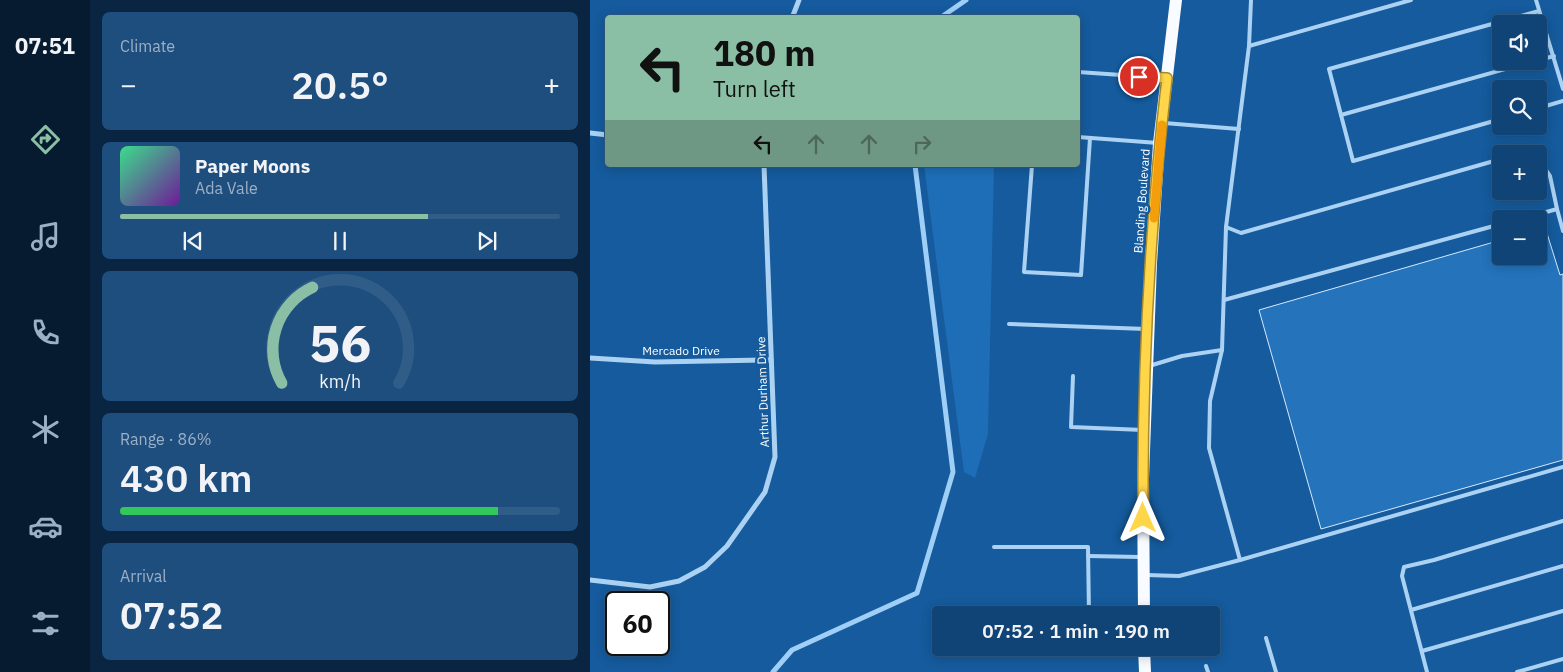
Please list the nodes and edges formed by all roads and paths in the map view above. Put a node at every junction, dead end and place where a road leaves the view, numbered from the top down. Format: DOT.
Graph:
graph roads {
  1 [pos="799,0"];
  2 [pos="1176,0"];
  3 [pos="1251,0"];
  4 [pos="1411,0"];
  5 [pos="1536,0"];
  6 [pos="1539,11"];
  7 [pos="793,15"];
  8 [pos="1249,46"];
  9 [pos="1554,56"];
  10 [pos="1547,58"];
  11 [pos="1502,70"];
  12 [pos="1080,72"];
  13 [pos="1167,78"];
  14 [pos="1563,89"];
  15 [pos="1563,101"];
  16 [pos="1547,106"];
  17 [pos="1341,115"];
  18 [pos="1492,122"];
  19 [pos="1162,123"];
  20 [pos="1239,130"];
  21 [pos="590,133"];
  22 [pos="605,135"];
  23 [pos="1080,137"];
  24 [pos="1090,138"];
  25 [pos="1160,143"];
  26 [pos="1492,162"];
  27 [pos="764,167"];
  28 [pos="1032,167"];
  29 [pos="1547,171"];
  30 [pos="1557,209"];
  31 [pos="1547,212"];
  32 [pos="1492,226"];
  33 [pos="1226,227"];
  34 [pos="1563,231"];
  35 [pos="1224,300"];
  36 [pos="1009,324"];
  37 [pos="1148,329"];
  38 [pos="1222,350"];
  39 [pos="590,358"];
  40 [pos="771,360"];
  41 [pos="1146,367"];
  42 [pos="1074,376"];
  43 [pos="1144,430"];
  44 [pos="1563,468"];
  45 [pos="1563,521"];
  46 [pos="994,547"];
  47 [pos="1088,556"];
  48 [pos="1143,557"];
  49 [pos="1240,560"];
  50 [pos="1563,566"];
  51 [pos="1144,575"];
  52 [pos="590,580"];
  53 [pos="1089,606"];
  54 [pos="1144,606"];
  55 [pos="1411,610"];
  56 [pos="1563,611"];
  57 [pos="1266,638"];
  58 [pos="1422,651"];
  59 [pos="1144,656"];
  60 [pos="1563,659"];
  61 [pos="1206,666"];
  62 [pos="1145,672"];
  63 [pos="1208,672"];
  64 [pos="1276,672"];
  65 [pos="1427,672"];
  66 [pos="1517,672"];
  1 -- 7 [label="street"];
  2 -- 13 [label="main road, Blanding Boulevard"];
  3 -- 8 [label="lane"];
  4 -- 8 [label="lane"];
  5 -- 6 [label="lane"];
  6 -- 9 [label="lane"];
  6 -- 17 [label="lane"];
  8 -- 20 [label="lane"];
  9 -- 10 [label="lane"];
  9 -- 14 [label="lane"];
  11 -- 17 [label="lane"];
  12 -- 13 [label="lane"];
  13 -- 19 [label="main road, Blanding Boulevard"];
  15 -- 16 [label="lane"];
  17 -- 18 [label="lane"];
  19 -- 20 [label="lane"];
  19 -- 25 [label="main road, Blanding Boulevard"];
  20 -- 33 [label="lane"];
  21 -- 22 [label="street"];
  23 -- 24 [label="lane"];
  24 -- 25 [label="lane"];
  24 -- 28 [label="lane"];
  25 -- 37 [label="main road, Blanding Boulevard"];
  26 -- 33 [label="lane"];
  27 -- 40 [label="street, Arthur Durham Drive"];
  29 -- 30 [label="lane"];
  30 -- 31 [label="lane"];
  30 -- 34 [label="lane"];
  32 -- 35 [label="lane"];
  33 -- 35 [label="lane"];
  35 -- 38 [label="lane"];
  36 -- 37 [label="lane"];
  37 -- 41 [label="main road, Blanding Boulevard"];
  38 -- 41 [label="lane"];
  38 -- 49 [label="lane"];
  39 -- 40 [label="street, Mercado Drive"];
  40 -- 52 [label="street, Arthur Durham Drive"];
  41 -- 43 [label="main road, Blanding Boulevard"];
  42 -- 43 [label="lane"];
  43 -- 48 [label="main road, Blanding Boulevard"];
  44 -- 49 [label="lane"];
  45 -- 55 [label="lane"];
  46 -- 47 [label="lane"];
  47 -- 48 [label="lane"];
  47 -- 53 [label="lane"];
  48 -- 51 [label="main road, Blanding Boulevard"];
  49 -- 51 [label="lane"];
  50 -- 55 [label="lane"];
  51 -- 54 [label="main road, Blanding Boulevard"];
  55 -- 58 [label="lane"];
  56 -- 58 [label="lane"];
  57 -- 64 [label="lane"];
  58 -- 65 [label="lane"];
  59 -- 62 [label="main road"];
  60 -- 66 [label="lane"];
  61 -- 63 [label="lane"];
}
